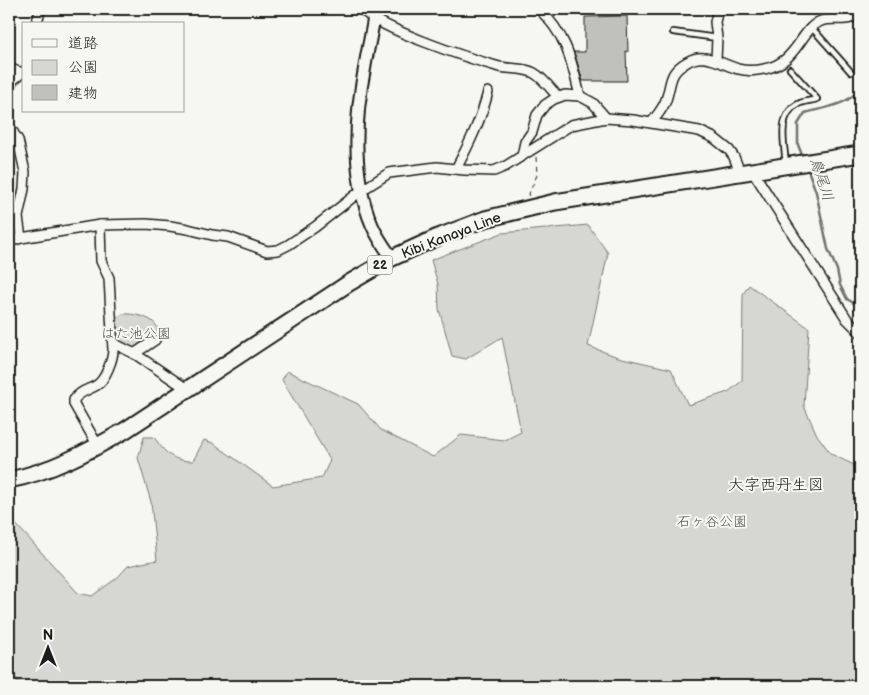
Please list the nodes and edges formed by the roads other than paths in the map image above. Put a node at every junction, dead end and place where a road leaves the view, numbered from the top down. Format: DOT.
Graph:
graph roads {
  1 [pos="41,9"];
  2 [pos="362,9"];
  3 [pos="539,9"];
  4 [pos="718,9"];
  5 [pos="860,12"];
  6 [pos="375,13"];
  7 [pos="37,22"];
  8 [pos="812,28"];
  9 [pos="673,32"];
  10 [pos="717,38"];
  11 [pos="716,60"];
  12 [pos="9,68"];
  13 [pos="790,69"];
  14 [pos="22,72"];
  15 [pos="851,72"];
  16 [pos="22,73"];
  17 [pos="9,88"];
  18 [pos="488,92"];
  19 [pos="580,96"];
  20 [pos="558,97"];
  21 [pos="606,118"];
  22 [pos="652,122"];
  23 [pos="9,126"];
  24 [pos="860,154"];
  25 [pos="522,156"];
  26 [pos="791,164"];
  27 [pos="456,169"];
  28 [pos="746,171"];
  29 [pos="362,190"];
  30 [pos="100,225"];
  31 [pos="21,238"];
  32 [pos="9,242"];
  33 [pos="392,258"];
  34 [pos="860,332"];
  35 [pos="155,340"];
  36 [pos="113,343"];
  37 [pos="134,354"];
  38 [pos="187,389"];
  39 [pos="98,446"];
  40 [pos="9,480"];
  1 -- 7 [label="street"];
  2 -- 6 [label="street"];
  3 -- 19 [label="street"];
  4 -- 10 [label="street"];
  5 -- 8 [label="street"];
  6 -- 20 [label="street"];
  6 -- 29 [label="street"];
  8 -- 11 [label="street"];
  8 -- 15 [label="lane"];
  9 -- 10 [label="lane"];
  10 -- 11 [label="street"];
  11 -- 22 [label="street"];
  12 -- 14 [label="street"];
  13 -- 26 [label="lane"];
  16 -- 17 [label="street"];
  18 -- 27 [label="street"];
  19 -- 20 [label="street"];
  19 -- 21 [label="street"];
  20 -- 25 [label="street"];
  21 -- 22 [label="street"];
  21 -- 25 [label="street"];
  22 -- 28 [label="street"];
  23 -- 31 [label="street"];
  24 -- 26 [label="main road, Kibi Kanaya Line / 22"];
  25 -- 27 [label="street"];
  26 -- 28 [label="main road, Kibi Kanaya Line / 22"];
  27 -- 29 [label="street"];
  28 -- 33 [label="main road, Kibi Kanaya Line / 22"];
  28 -- 34 [label="street"];
  29 -- 30 [label="street"];
  29 -- 33 [label="street"];
  30 -- 31 [label="street"];
  30 -- 36 [label="street"];
  31 -- 32 [label="street"];
  33 -- 38 [label="main road, Kibi Kanaya Line / 22"];
  35 -- 37 [label="street"];
  36 -- 37 [label="street"];
  36 -- 39 [label="street"];
  37 -- 38 [label="street"];
  38 -- 39 [label="main road, Kibi Kanaya Line / 22"];
  39 -- 40 [label="main road, Kibi Kanaya Line / 22"];
}
